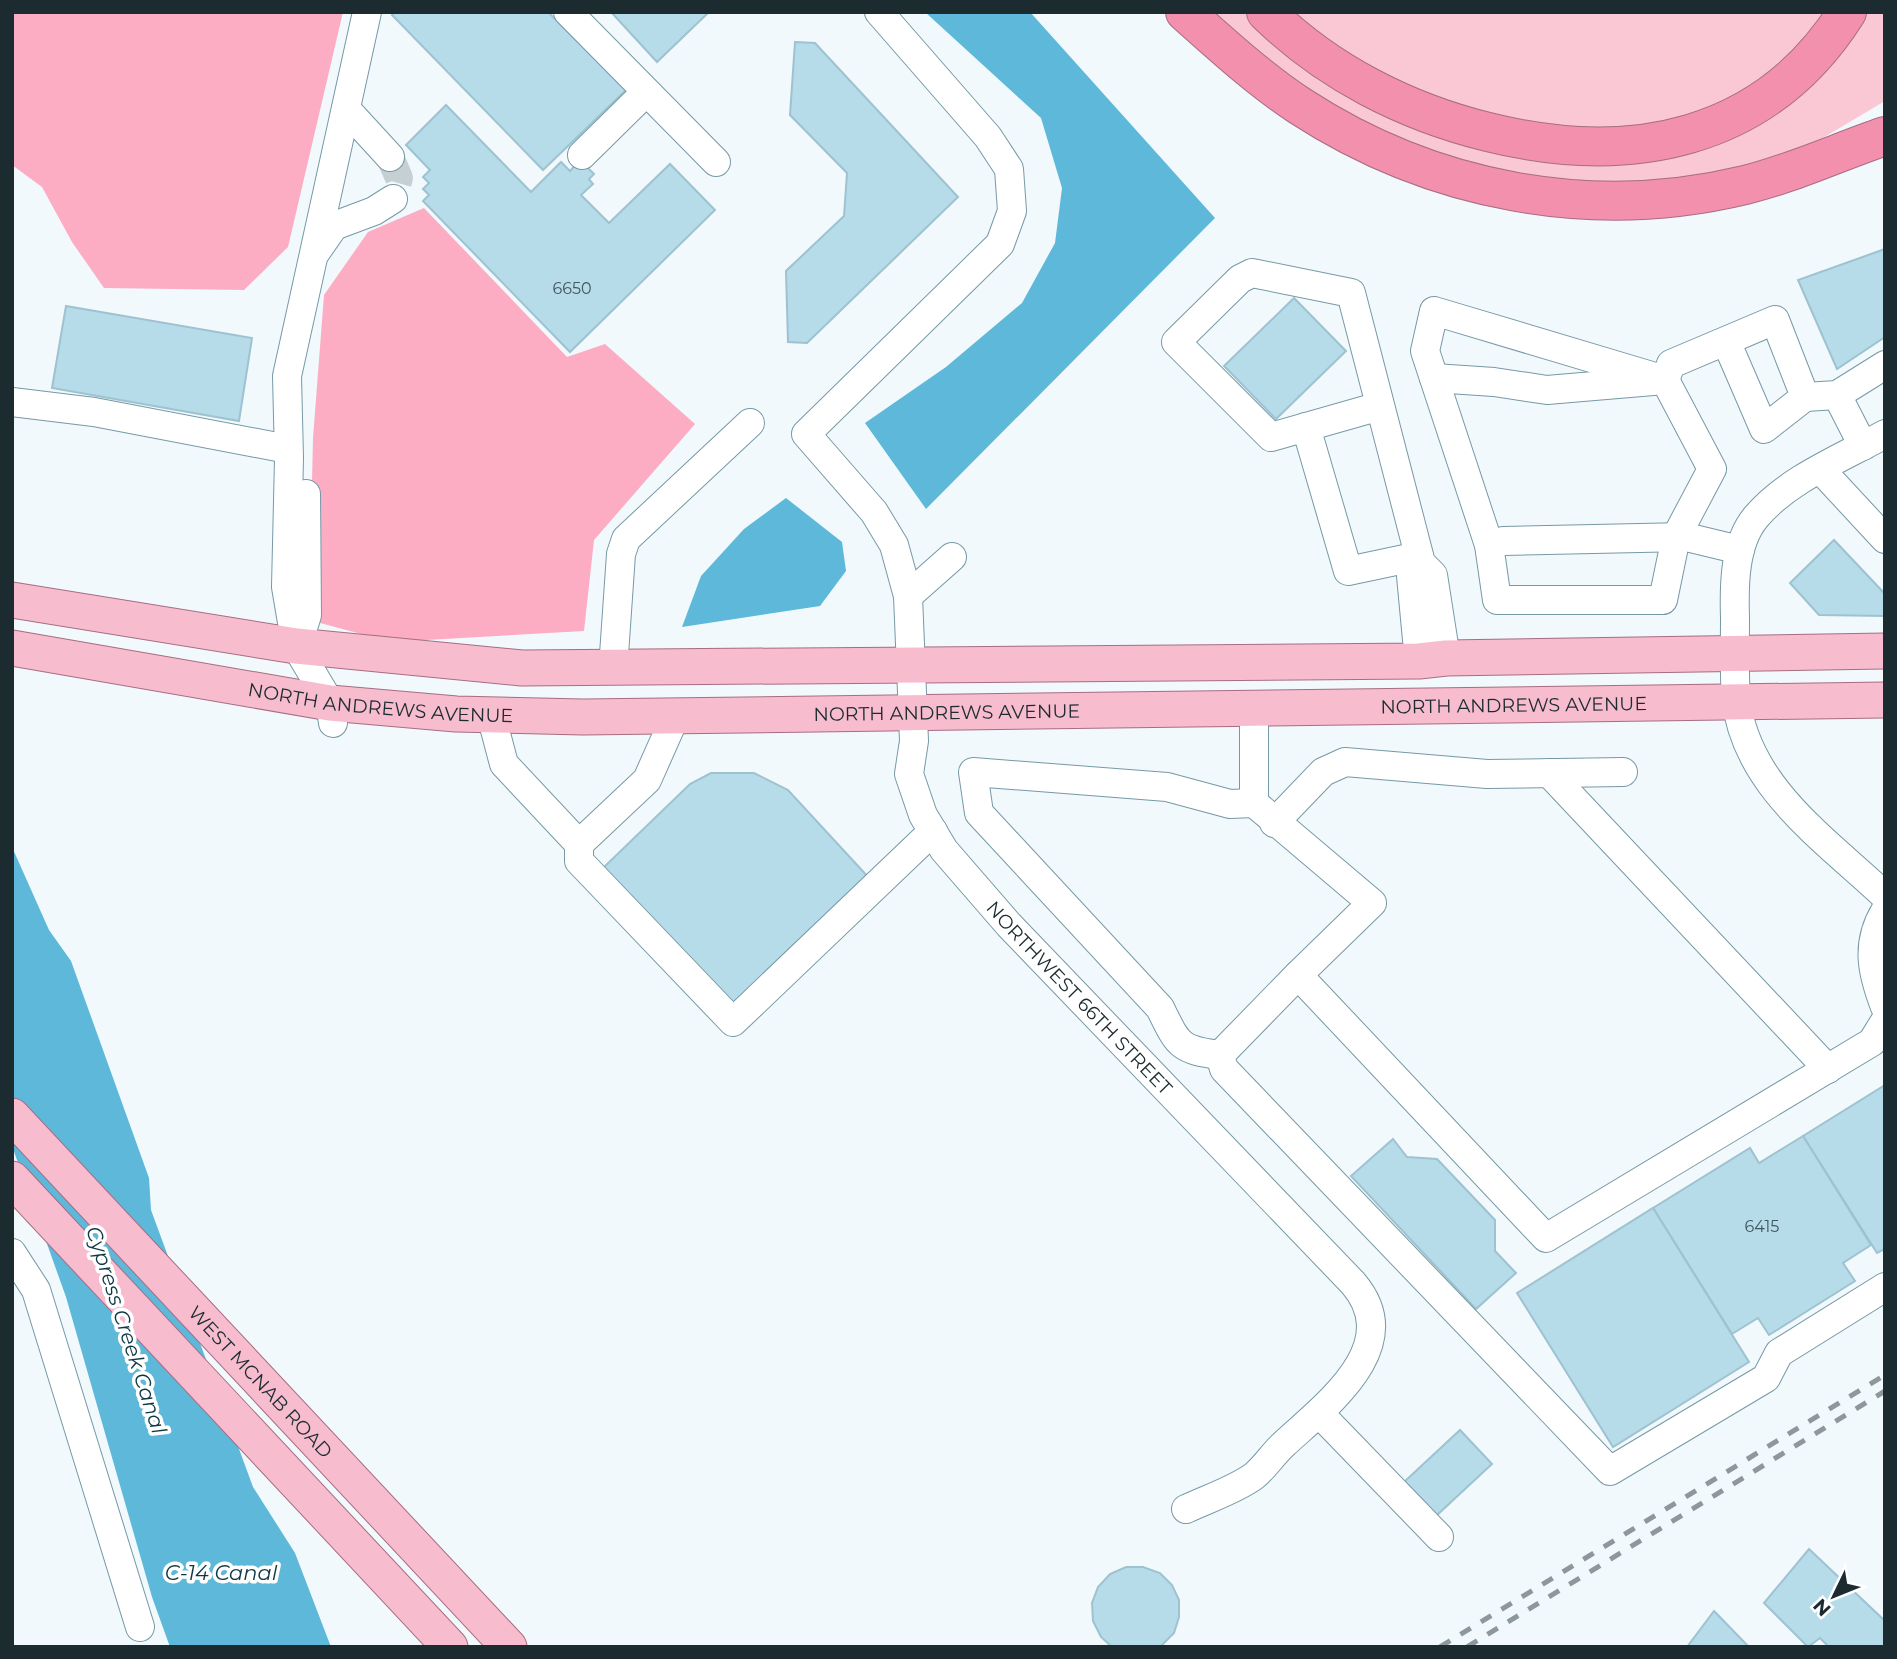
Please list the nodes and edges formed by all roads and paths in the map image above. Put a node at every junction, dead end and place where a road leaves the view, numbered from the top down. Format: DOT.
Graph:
graph roads {
  1 [pos="367,12"];
  2 [pos="568,12"];
  3 [pos="879,12"];
  4 [pos="1185,12"];
  5 [pos="1266,12"];
  6 [pos="1847,12"];
  7 [pos="646,92"];
  8 [pos="345,109"];
  9 [pos="1885,118"];
  10 [pos="1885,136"];
  11 [pos="1844,150"];
  12 [pos="582,155"];
  13 [pos="390,158"];
  14 [pos="716,162"];
  15 [pos="393,199"];
  16 [pos="312,257"];
  17 [pos="1726,341"];
  18 [pos="1885,365"];
  19 [pos="1434,378"];
  20 [pos="1665,380"];
  21 [pos="1837,395"];
  22 [pos="1805,397"];
  23 [pos="12,402"];
  24 [pos="1380,406"];
  25 [pos="750,423"];
  26 [pos="1306,427"];
  27 [pos="1874,440"];
  28 [pos="288,454"];
  29 [pos="1821,470"];
  30 [pos="1676,537"];
  31 [pos="1885,539"];
  32 [pos="1489,545"];
  33 [pos="1740,550"];
  34 [pos="952,557"];
  35 [pos="1420,559"];
  36 [pos="908,596"];
  37 [pos="12,600"];
  38 [pos="296,646"];
  39 [pos="12,648"];
  40 [pos="1885,651"];
  41 [pos="1735,653"];
  42 [pos="1433,659"];
  43 [pos="911,665"];
  44 [pos="613,669"];
  45 [pos="1736,700"];
  46 [pos="1885,700"];
  47 [pos="1254,708"];
  48 [pos="332,713"];
  49 [pos="913,714"];
  50 [pos="491,715"];
  51 [pos="675,717"];
  52 [pos="1623,772"];
  53 [pos="1549,773"];
  54 [pos="1254,803"];
  55 [pos="1274,823"];
  56 [pos="933,831"];
  57 [pos="579,844"];
  58 [pos="1885,896"];
  59 [pos="1885,911"];
  60 [pos="1298,975"];
  61 [pos="1885,1007"];
  62 [pos="1885,1021"];
  63 [pos="1220,1055"];
  64 [pos="1828,1069"];
  65 [pos="12,1116"];
  66 [pos="12,1179"];
  67 [pos="12,1253"];
  68 [pos="1885,1287"];
  69 [pos="1319,1413"];
  70 [pos="1186,1509"];
  71 [pos="1438,1537"];
  72 [pos="140,1627"];
  73 [pos="450,1647"];
  74 [pos="509,1647"];
  1 -- 8 [label="street"];
  2 -- 7 [label="street"];
  3 -- 36 [label="street, NORTHWEST 66TH STREET"];
  4 -- 11 [label="highway"];
  5 -- 6 [label="highway"];
  7 -- 12 [label="street"];
  7 -- 14 [label="street"];
  8 -- 13 [label="street"];
  8 -- 16 [label="street"];
  9 -- 11 [label="highway"];
  10 -- 11 [label="highway"];
  15 -- 16 [label="street"];
  16 -- 28 [label="street"];
  17 -- 20 [label="street"];
  17 -- 22 [label="street"];
  17 -- 22 [label="street"];
  18 -- 21 [label="street"];
  19 -- 20 [label="street"];
  19 -- 20 [label="street"];
  19 -- 32 [label="street"];
  20 -- 30 [label="street"];
  21 -- 22 [label="street"];
  21 -- 27 [label="street"];
  23 -- 28 [label="street"];
  24 -- 26 [label="street"];
  24 -- 26 [label="street"];
  24 -- 35 [label="street"];
  25 -- 44 [label="street"];
  26 -- 35 [label="street"];
  27 -- 29 [label="street"];
  28 -- 38 [label="street"];
  29 -- 31 [label="street"];
  29 -- 33 [label="street"];
  30 -- 32 [label="street"];
  30 -- 32 [label="street"];
  30 -- 33 [label="street"];
  33 -- 41 [label="street"];
  34 -- 36 [label="street"];
  35 -- 42 [label="street"];
  36 -- 43 [label="street, NORTHWEST 66TH STREET"];
  37 -- 38 [label="main road"];
  38 -- 44 [label="main road"];
  38 -- 48 [label="street"];
  39 -- 48 [label="main road, NORTH ANDREWS AVENUE"];
  40 -- 41 [label="main road"];
  41 -- 42 [label="main road"];
  41 -- 45 [label="street"];
  42 -- 43 [label="main road"];
  43 -- 44 [label="main road"];
  43 -- 49 [label="street, NORTHWEST 66TH STREET"];
  45 -- 46 [label="main road, NORTH ANDREWS AVENUE"];
  45 -- 47 [label="main road, NORTH ANDREWS AVENUE"];
  45 -- 58 [label="street"];
  47 -- 49 [label="main road, NORTH ANDREWS AVENUE"];
  47 -- 54 [label="street"];
  48 -- 50 [label="main road, NORTH ANDREWS AVENUE"];
  49 -- 51 [label="main road, NORTH ANDREWS AVENUE"];
  49 -- 56 [label="street, NORTHWEST 66TH STREET"];
  50 -- 51 [label="main road, NORTH ANDREWS AVENUE"];
  50 -- 57 [label="street"];
  51 -- 57 [label="street"];
  52 -- 53 [label="street"];
  53 -- 55 [label="street"];
  53 -- 64 [label="street"];
  54 -- 55 [label="street"];
  54 -- 63 [label="street"];
  55 -- 60 [label="street"];
  56 -- 57 [label="street"];
  56 -- 69 [label="street, NORTHWEST 66TH STREET"];
  59 -- 61 [label="street"];
  60 -- 63 [label="street"];
  60 -- 64 [label="street"];
  62 -- 64 [label="street"];
  63 -- 68 [label="street"];
  65 -- 74 [label="main road, WEST MCNAB ROAD"];
  66 -- 73 [label="main road"];
  67 -- 72 [label="street"];
  69 -- 70 [label="street, NORTHWEST 66TH STREET"];
  69 -- 71 [label="street"];
}
